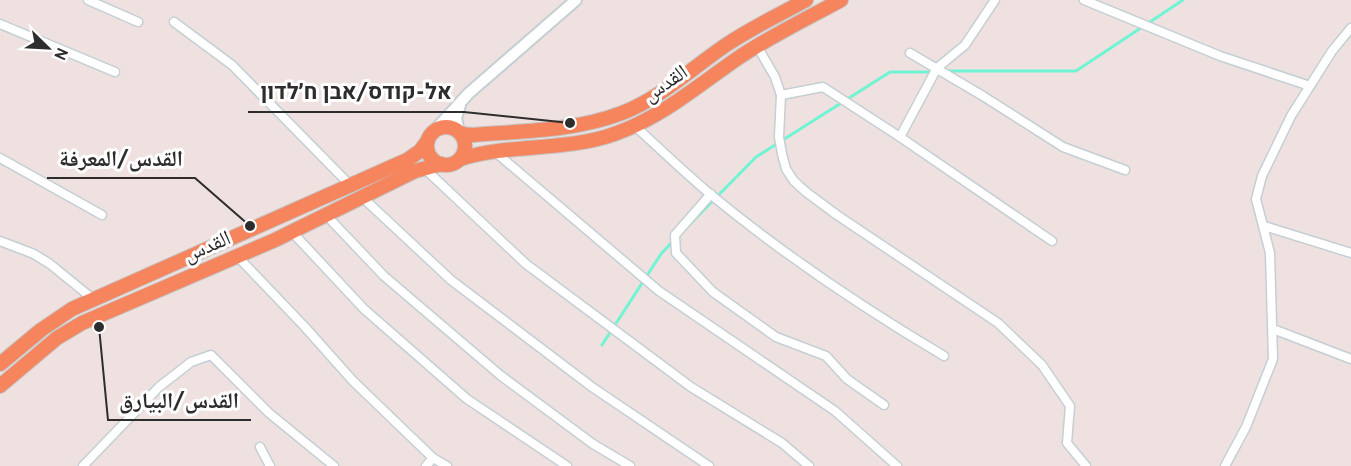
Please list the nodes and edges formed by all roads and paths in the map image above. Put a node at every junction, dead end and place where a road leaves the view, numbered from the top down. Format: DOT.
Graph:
graph roads {
  1 [pos="88,0"];
  2 [pos="576,0"];
  3 [pos="806,0"];
  4 [pos="841,0"];
  5 [pos="995,0"];
  6 [pos="1084,0"];
  7 [pos="138,22"];
  8 [pos="174,22"];
  9 [pos="0,24"];
  10 [pos="1351,28"];
  11 [pos="757,46"];
  12 [pos="910,53"];
  13 [pos="937,68"];
  14 [pos="115,72"];
  15 [pos="1310,86"];
  16 [pos="781,95"];
  17 [pos="463,99"];
  18 [pos="634,126"];
  19 [pos="436,129"];
  20 [pos="460,133"];
  21 [pos="900,137"];
  22 [pos="426,142"];
  23 [pos="494,150"];
  24 [pos="0,158"];
  25 [pos="460,159"];
  26 [pos="441,164"];
  27 [pos="423,168"];
  28 [pos="1125,170"];
  29 [pos="350,185"];
  30 [pos="711,194"];
  31 [pos="362,197"];
  32 [pos="102,215"];
  33 [pos="326,215"];
  34 [pos="1263,226"];
  35 [pos="291,232"];
  36 [pos="0,241"];
  37 [pos="1052,241"];
  38 [pos="1351,253"];
  39 [pos="237,256"];
  40 [pos="93,299"];
  41 [pos="1273,330"];
  42 [pos="944,356"];
  43 [pos="1351,359"];
  44 [pos="0,364"];
  45 [pos="0,386"];
  46 [pos="884,405"];
  47 [pos="260,447"];
  48 [pos="433,458"];
  49 [pos="83,466"];
  50 [pos="270,466"];
  51 [pos="334,466"];
  52 [pos="426,466"];
  53 [pos="447,466"];
  54 [pos="567,466"];
  55 [pos="630,466"];
  56 [pos="709,466"];
  57 [pos="809,466"];
  58 [pos="897,466"];
  59 [pos="1086,466"];
  60 [pos="1225,466"];
  1 -- 7 [label="street"];
  2 -- 17 [label="street"];
  3 -- 20 [label="main road, القدس"];
  4 -- 11 [label="main road, القدس"];
  5 -- 13 [label="street"];
  6 -- 15 [label="street"];
  8 -- 29 [label="street"];
  9 -- 14 [label="street"];
  10 -- 15 [label="street"];
  11 -- 16 [label="street"];
  11 -- 18 [label="main road, القدس"];
  12 -- 13 [label="street"];
  13 -- 21 [label="street"];
  13 -- 28 [label="street"];
  15 -- 34 [label="street"];
  16 -- 21 [label="street"];
  16 -- 59 [label="street"];
  17 -- 19 [label="street"];
  17 -- 20 [label="street"];
  18 -- 23 [label="main road, القدس"];
  18 -- 30 [label="street"];
  19 -- 20 [label="main road"];
  19 -- 22 [label="main road"];
  20 -- 25 [label="main road"];
  21 -- 37 [label="street"];
  22 -- 26 [label="main road"];
  22 -- 29 [label="main road, القدس"];
  23 -- 25 [label="main road, القدس"];
  23 -- 58 [label="street"];
  24 -- 32 [label="street"];
  25 -- 26 [label="main road"];
  26 -- 27 [label="main road, القدس"];
  27 -- 31 [label="main road, القدس"];
  27 -- 57 [label="street"];
  29 -- 40 [label="main road, القدس"];
  30 -- 42 [label="street"];
  30 -- 46 [label="street"];
  31 -- 33 [label="main road, القدس"];
  31 -- 56 [label="street"];
  33 -- 35 [label="main road, القدس"];
  33 -- 55 [label="street"];
  34 -- 38 [label="street"];
  34 -- 41 [label="street"];
  35 -- 39 [label="main road, القدس"];
  35 -- 54 [label="street"];
  36 -- 40 [label="street"];
  39 -- 45 [label="main road, القدس"];
  39 -- 48 [label="street"];
  40 -- 44 [label="main road, القدس"];
  41 -- 43 [label="street"];
  41 -- 60 [label="street"];
  47 -- 50 [label="street"];
  48 -- 52 [label="street"];
  48 -- 53 [label="street"];
  49 -- 51 [label="street"];
}
